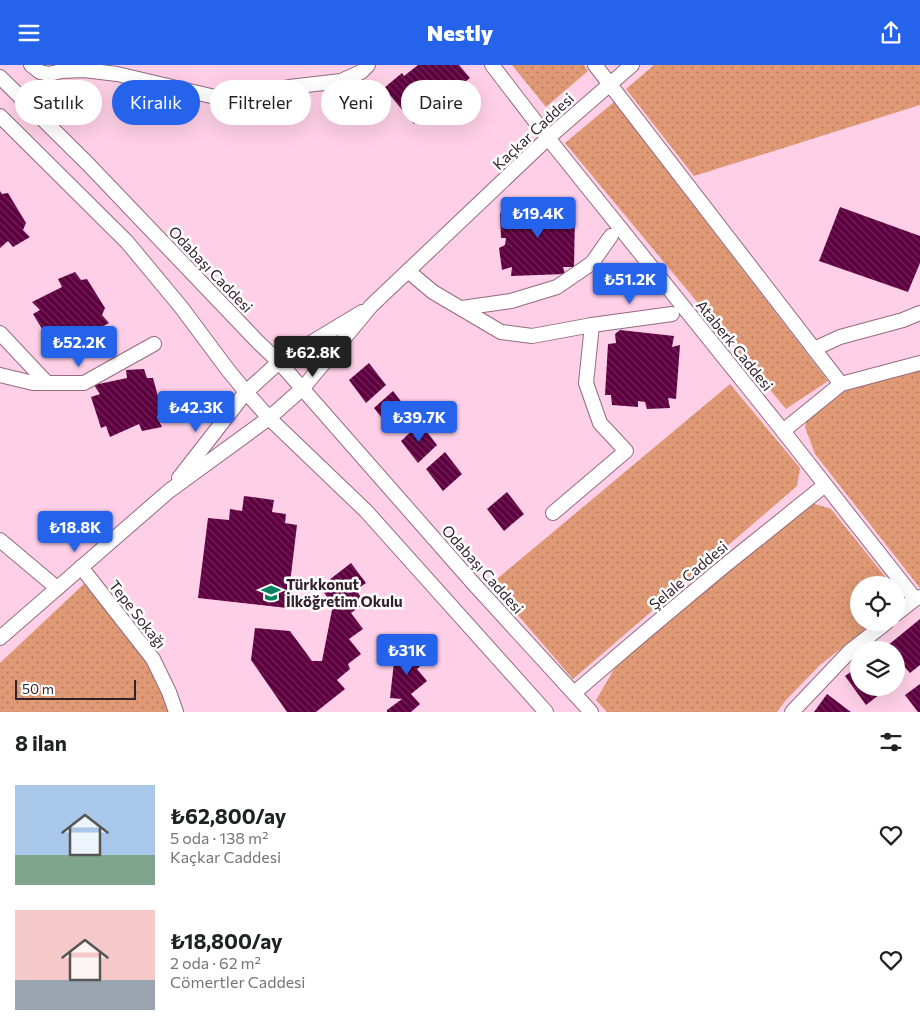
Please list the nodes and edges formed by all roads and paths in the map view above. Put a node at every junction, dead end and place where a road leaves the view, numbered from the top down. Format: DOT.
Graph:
graph roads {
  1 [pos="32,65"];
  2 [pos="368,65"];
  3 [pos="492,65"];
  4 [pos="595,65"];
  5 [pos="632,65"];
  6 [pos="0,77"];
  7 [pos="609,84"];
  8 [pos="0,116"];
  9 [pos="548,137"];
  10 [pos="611,236"];
  11 [pos="408,271"];
  12 [pos="371,306"];
  13 [pos="462,308"];
  14 [pos="920,313"];
  15 [pos="672,314"];
  16 [pos="592,325"];
  17 [pos="0,333"];
  18 [pos="154,344"];
  19 [pos="814,349"];
  20 [pos="280,362"];
  21 [pos="920,363"];
  22 [pos="0,375"];
  23 [pos="47,383"];
  24 [pos="841,383"];
  25 [pos="303,388"];
  26 [pos="246,392"];
  27 [pos="269,418"];
  28 [pos="783,431"];
  29 [pos="825,485"];
  30 [pos="168,491"];
  31 [pos="553,513"];
  32 [pos="0,540"];
  33 [pos="81,567"];
  34 [pos="57,588"];
  35 [pos="917,598"];
  36 [pos="905,607"];
  37 [pos="876,631"];
  38 [pos="0,638"];
  39 [pos="574,693"];
  40 [pos="176,712"];
  41 [pos="546,712"];
  42 [pos="592,712"];
  43 [pos="792,712"];
  1 -- 2 [label="street"];
  3 -- 9 [label="street, Ataberk Caddesi"];
  4 -- 7 [label="street"];
  5 -- 7 [label="street, Kaçkar Caddesi"];
  6 -- 20 [label="street, Odabaşı Caddesi"];
  7 -- 9 [label="street, Kaçkar Caddesi"];
  7 -- 19 [label="street"];
  8 -- 26 [label="street"];
  9 -- 11 [label="street, Kaçkar Caddesi"];
  9 -- 28 [label="street, Ataberk Caddesi"];
  10 -- 13 [label="street"];
  11 -- 12 [label="street, Kaçkar Caddesi"];
  11 -- 13 [label="street"];
  12 -- 20 [label="street, Kaçkar Caddesi"];
  12 -- 25 [label="street, Kaçkar Caddesi"];
  13 -- 16 [label="street"];
  14 -- 19 [label="street"];
  15 -- 16 [label="street"];
  16 -- 31 [label="street"];
  17 -- 23 [label="street"];
  18 -- 23 [label="street"];
  19 -- 24 [label="street"];
  20 -- 25 [label="street, Odabaşı Caddesi"];
  20 -- 26 [label="street, Kaçkar Caddesi"];
  21 -- 24 [label="street"];
  22 -- 23 [label="street"];
  24 -- 28 [label="street"];
  25 -- 27 [label="street, Kaçkar Caddesi"];
  25 -- 39 [label="street, Odabaşı Caddesi"];
  26 -- 27 [label="street"];
  26 -- 30 [label="street, Kaçkar Caddesi"];
  27 -- 30 [label="street, Kaçkar Caddesi"];
  27 -- 41 [label="street"];
  28 -- 29 [label="street, Ataberk Caddesi"];
  29 -- 35 [label="street, Ataberk Caddesi"];
  29 -- 39 [label="street, Şelale Caddesi"];
  30 -- 33 [label="street"];
  32 -- 34 [label="street"];
  33 -- 34 [label="street"];
  33 -- 40 [label="street, Tepe Sokağı"];
  34 -- 38 [label="street"];
  35 -- 36 [label="street"];
  37 -- 43 [label="street"];
  39 -- 42 [label="street, Odabaşı Caddesi"];
}
